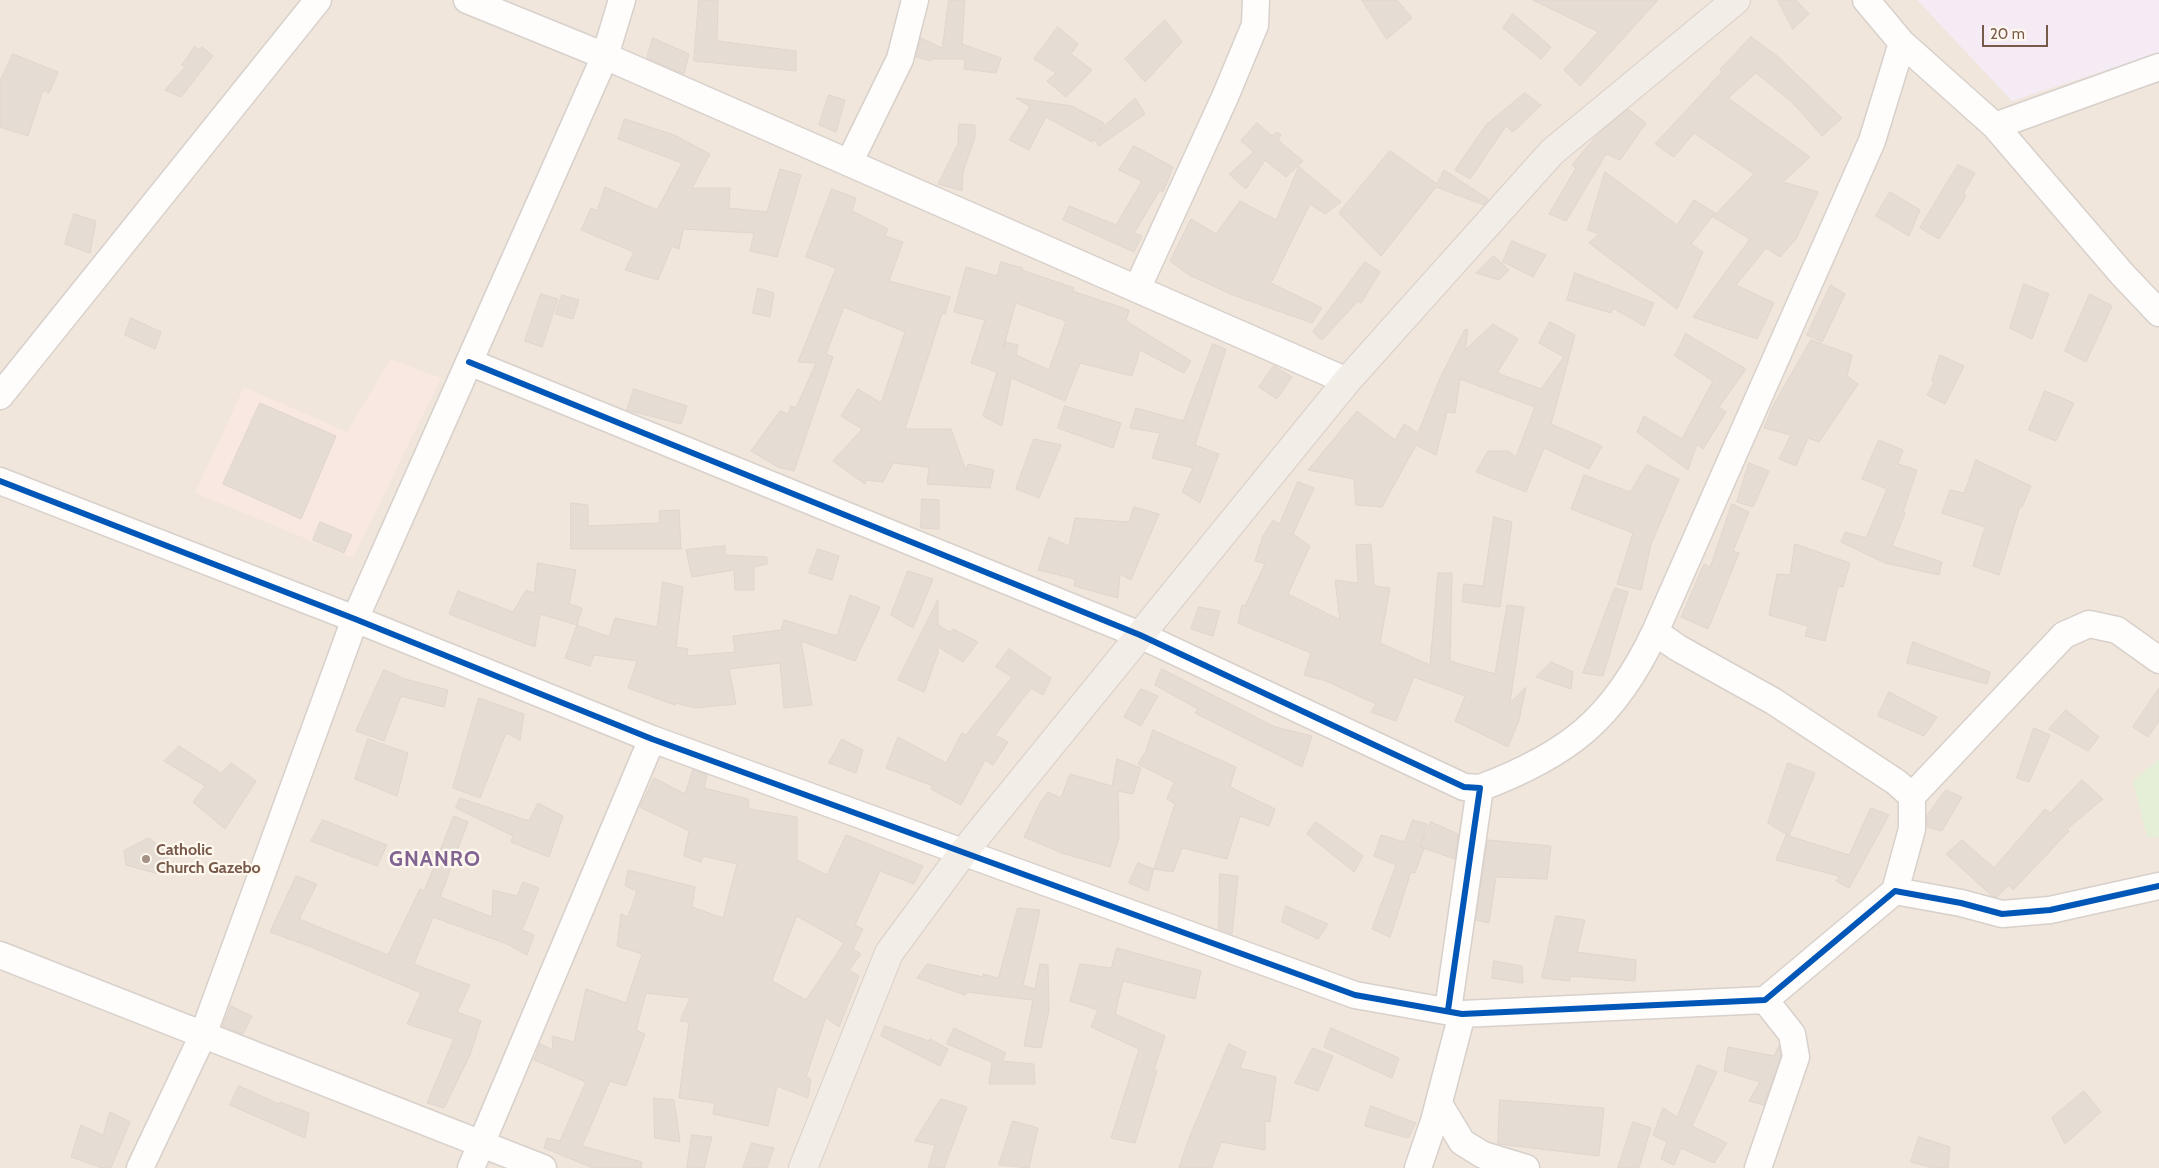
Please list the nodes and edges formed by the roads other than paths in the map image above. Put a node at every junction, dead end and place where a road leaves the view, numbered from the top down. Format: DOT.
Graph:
graph roads {
  1 [pos="318,0"];
  2 [pos="467,0"];
  3 [pos="622,0"];
  4 [pos="915,0"];
  5 [pos="1256,0"];
  6 [pos="1736,0"];
  7 [pos="1866,0"];
  8 [pos="1902,44"];
  9 [pos="605,56"];
  10 [pos="2159,67"];
  11 [pos="1995,126"];
  12 [pos="849,163"];
  13 [pos="1137,289"];
  14 [pos="2159,313"];
  15 [pos="469,362"];
  16 [pos="1347,381"];
  17 [pos="0,396"];
  18 [pos="0,481"];
  19 [pos="355,619"];
  20 [pos="1655,632"];
  21 [pos="1140,635"];
  22 [pos="2159,660"];
  23 [pos="652,739"];
  24 [pos="1480,788"];
  25 [pos="1912,796"];
  26 [pos="962,854"];
  27 [pos="2159,886"];
  28 [pos="1895,891"];
  29 [pos="0,955"];
  30 [pos="1765,1000"];
  31 [pos="1455,1012"];
  32 [pos="203,1035"];
  33 [pos="1439,1104"];
  34 [pos="476,1156"];
  35 [pos="140,1168"];
  36 [pos="543,1168"];
  37 [pos="803,1168"];
  38 [pos="1418,1168"];
  39 [pos="1526,1168"];
  40 [pos="1758,1168"];
  1 -- 17 [label="street"];
  2 -- 9 [label="street"];
  3 -- 9 [label="street"];
  4 -- 12 [label="street"];
  5 -- 13 [label="street"];
  6 -- 16 [label="main road"];
  7 -- 8 [label="street"];
  8 -- 11 [label="street"];
  8 -- 20 [label="street"];
  9 -- 12 [label="street"];
  9 -- 15 [label="street"];
  10 -- 11 [label="street"];
  11 -- 14 [label="street"];
  12 -- 13 [label="street"];
  13 -- 16 [label="street"];
  15 -- 19 [label="street"];
  15 -- 21 [label="street"];
  16 -- 21 [label="main road"];
  18 -- 19 [label="street"];
  19 -- 23 [label="street"];
  19 -- 32 [label="street"];
  20 -- 24 [label="street"];
  20 -- 25 [label="street"];
  21 -- 24 [label="street"];
  21 -- 26 [label="main road"];
  22 -- 25 [label="street"];
  23 -- 26 [label="street"];
  23 -- 34 [label="street"];
  24 -- 31 [label="street"];
  25 -- 28 [label="street"];
  26 -- 31 [label="street"];
  26 -- 37 [label="main road"];
  27 -- 28 [label="street"];
  28 -- 30 [label="street"];
  29 -- 32 [label="street"];
  30 -- 31 [label="street"];
  30 -- 40 [label="street"];
  31 -- 33 [label="street"];
  32 -- 34 [label="street"];
  32 -- 35 [label="street"];
  33 -- 38 [label="street"];
  33 -- 39 [label="street"];
  34 -- 36 [label="street"];
}
